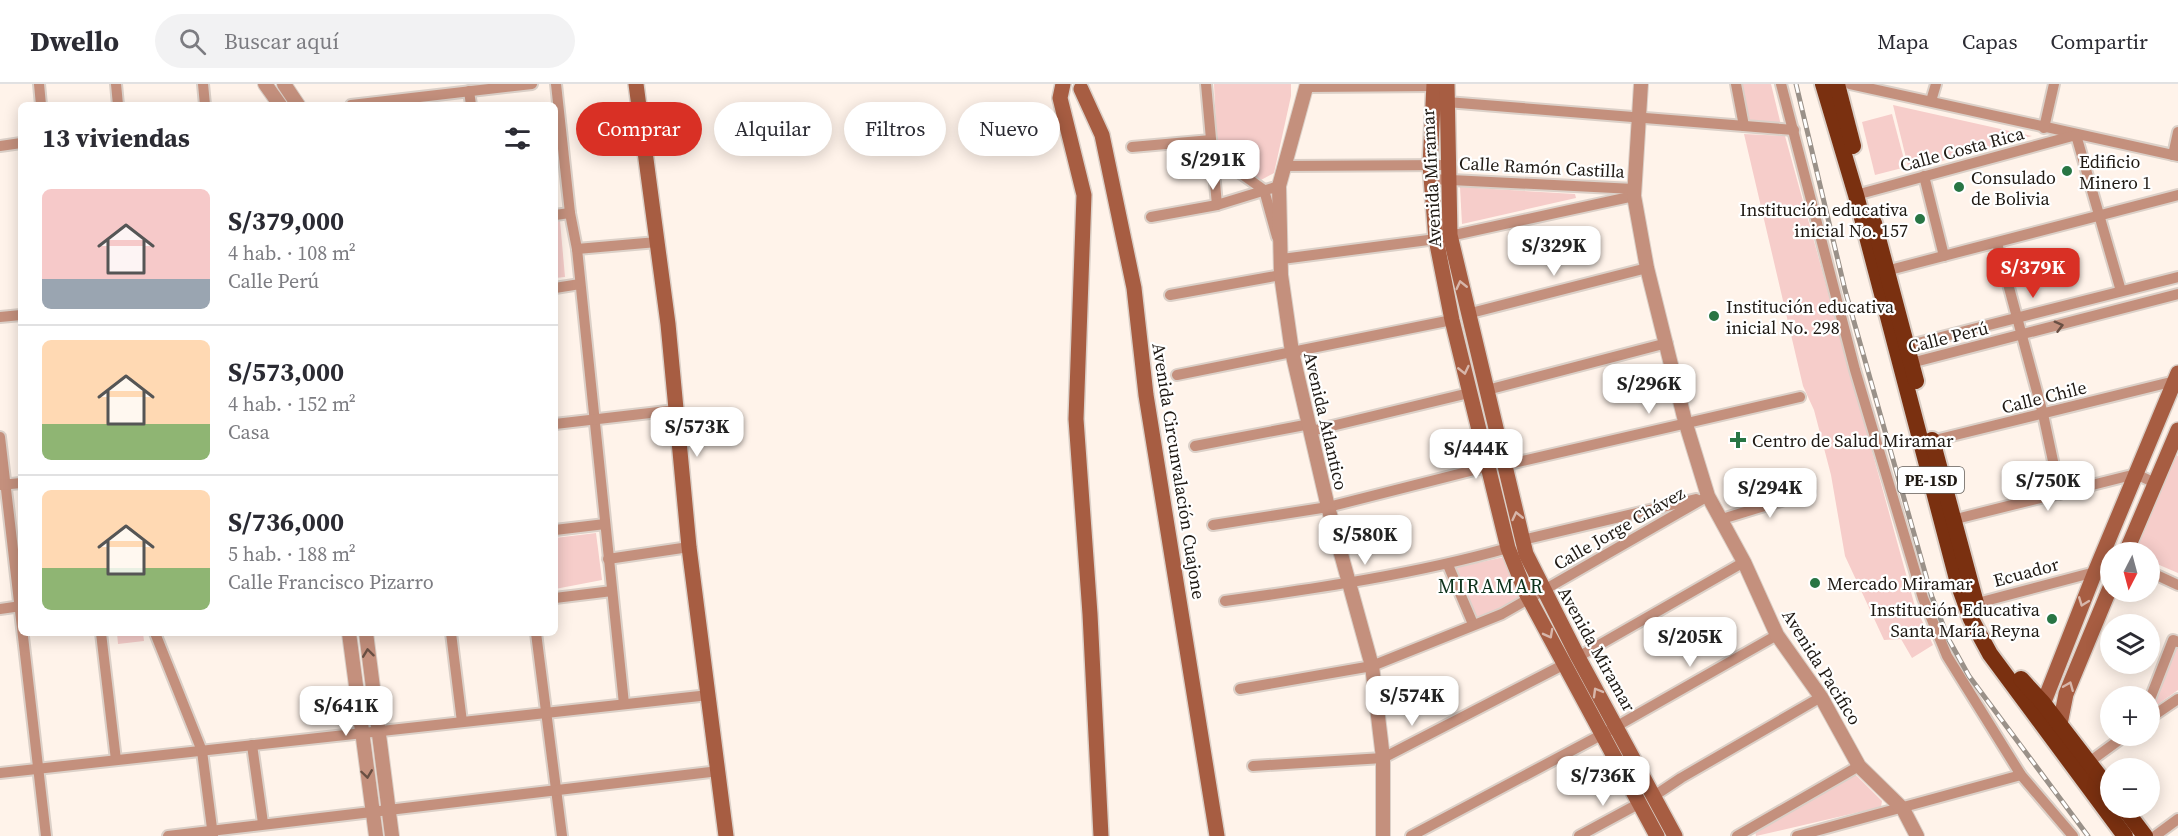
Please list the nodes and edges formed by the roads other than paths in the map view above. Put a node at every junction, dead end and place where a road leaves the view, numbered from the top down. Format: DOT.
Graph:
graph roads {
  1 [pos="39,84"];
  2 [pos="116,84"];
  3 [pos="203,84"];
  4 [pos="265,84"];
  5 [pos="284,84"];
  6 [pos="532,84"];
  7 [pos="556,84"];
  8 [pos="636,84"];
  9 [pos="1206,84"];
  10 [pos="1641,84"];
  11 [pos="1736,84"];
  12 [pos="1782,84"];
  13 [pos="1824,84"];
  14 [pos="1837,84"];
  15 [pos="1850,84"];
  16 [pos="1936,84"];
  17 [pos="2054,84"];
  18 [pos="1078,85"];
  19 [pos="1307,85"];
  20 [pos="1439,85"];
  21 [pos="469,92"];
  22 [pos="1931,101"];
  23 [pos="41,102"];
  24 [pos="118,102"];
  25 [pos="205,102"];
  26 [pos="278,102"];
  27 [pos="296,102"];
  28 [pos="394,102"];
  29 [pos="471,102"];
  30 [pos="558,102"];
  31 [pos="558,102"];
  32 [pos="1447,102"];
  33 [pos="1639,117"];
  34 [pos="1744,126"];
  35 [pos="2044,128"];
  36 [pos="1794,130"];
  37 [pos="2178,132"];
  38 [pos="2076,135"];
  39 [pos="18,143"];
  40 [pos="0,146"];
  41 [pos="1211,146"];
  42 [pos="1132,147"];
  43 [pos="2175,155"];
  44 [pos="1285,166"];
  45 [pos="1430,172"];
  46 [pos="1448,172"];
  47 [pos="1924,176"];
  48 [pos="1279,186"];
  49 [pos="1264,190"];
  50 [pos="1634,192"];
  51 [pos="1861,194"];
  52 [pos="2178,195"];
  53 [pos="1217,205"];
  54 [pos="570,213"];
  55 [pos="558,215"];
  56 [pos="2100,215"];
  57 [pos="1151,217"];
  58 [pos="1443,237"];
  59 [pos="657,242"];
  60 [pos="1997,243"];
  61 [pos="577,249"];
  62 [pos="1282,256"];
  63 [pos="1944,256"];
  64 [pos="1647,268"];
  65 [pos="1882,272"];
  66 [pos="1281,275"];
  67 [pos="2178,277"];
  68 [pos="580,284"];
  69 [pos="558,288"];
  70 [pos="2121,291"];
  71 [pos="2178,294"];
  72 [pos="1170,295"];
  73 [pos="1467,314"];
  74 [pos="18,315"];
  75 [pos="2019,317"];
  76 [pos="0,318"];
  77 [pos="1452,320"];
  78 [pos="2021,336"];
  79 [pos="1668,343"];
  80 [pos="1901,348"];
  81 [pos="1292,352"];
  82 [pos="1906,364"];
  83 [pos="1177,375"];
  84 [pos="2176,377"];
  85 [pos="1487,390"];
  86 [pos="1469,393"];
  87 [pos="1800,397"];
  88 [pos="676,410"];
  89 [pos="2043,414"];
  90 [pos="592,420"];
  91 [pos="1685,421"];
  92 [pos="558,424"];
  93 [pos="1311,428"];
  94 [pos="2156,428"];
  95 [pos="2177,435"];
  96 [pos="0,437"];
  97 [pos="1927,442"];
  98 [pos="1195,446"];
  99 [pos="1497,466"];
  100 [pos="2136,474"];
  101 [pos="18,483"];
  102 [pos="2155,483"];
  103 [pos="3,484"];
  104 [pos="1810,492"];
  105 [pos="2060,494"];
  106 [pos="1708,496"];
  107 [pos="1328,507"];
  108 [pos="1722,519"];
  109 [pos="1948,521"];
  110 [pos="605,524"];
  111 [pos="1213,525"];
  112 [pos="558,530"];
  113 [pos="1523,540"];
  114 [pos="2111,542"];
  115 [pos="2130,542"];
  116 [pos="689,547"];
  117 [pos="1508,548"];
  118 [pos="608,559"];
  119 [pos="1744,562"];
  120 [pos="2100,564"];
  121 [pos="1448,565"];
  122 [pos="2095,572"];
  123 [pos="2160,577"];
  124 [pos="1348,584"];
  125 [pos="2178,585"];
  126 [pos="612,591"];
  127 [pos="18,592"];
  128 [pos="1536,594"];
  129 [pos="558,598"];
  130 [pos="1225,601"];
  131 [pos="2104,602"];
  132 [pos="1971,604"];
  133 [pos="18,606"];
  134 [pos="0,609"];
  135 [pos="1473,624"];
  136 [pos="1777,635"];
  137 [pos="23,636"];
  138 [pos="101,636"];
  139 [pos="156,636"];
  140 [pos="349,636"];
  141 [pos="366,636"];
  142 [pos="451,636"];
  143 [pos="536,636"];
  144 [pos="2178,642"];
  145 [pos="1571,661"];
  146 [pos="1372,666"];
  147 [pos="2155,686"];
  148 [pos="1240,689"];
  149 [pos="709,695"];
  150 [pos="1821,697"];
  151 [pos="2178,699"];
  152 [pos="624,704"];
  153 [pos="2040,711"];
  154 [pos="2160,711"];
  155 [pos="545,713"];
  156 [pos="462,722"];
  157 [pos="2060,725"];
  158 [pos="1616,726"];
  159 [pos="378,731"];
  160 [pos="361,733"];
  161 [pos="1603,735"];
  162 [pos="2056,742"];
  163 [pos="252,745"];
  164 [pos="2111,746"];
  165 [pos="202,750"];
  166 [pos="1383,758"];
  167 [pos="116,760"];
  168 [pos="1253,766"];
  169 [pos="1859,766"];
  170 [pos="2083,767"];
  171 [pos="36,769"];
  172 [pos="719,771"];
  173 [pos="0,773"];
  174 [pos="2020,775"];
  175 [pos="2100,781"];
  176 [pos="555,792"];
  177 [pos="1647,800"];
  178 [pos="1903,808"];
  179 [pos="388,810"];
  180 [pos="372,811"];
  181 [pos="2131,818"];
  182 [pos="2178,819"];
  183 [pos="263,823"];
  184 [pos="213,833"];
  185 [pos="46,836"];
  186 [pos="168,836"];
  187 [pos="376,836"];
  188 [pos="392,836"];
  189 [pos="562,836"];
  190 [pos="726,836"];
  191 [pos="1101,836"];
  192 [pos="1218,836"];
  193 [pos="1383,836"];
  194 [pos="1411,836"];
  195 [pos="1579,836"];
  196 [pos="1657,836"];
  197 [pos="1675,836"];
  198 [pos="1737,836"];
  199 [pos="1797,836"];
  200 [pos="1917,836"];
  201 [pos="2073,836"];
  202 [pos="2125,836"];
  203 [pos="2145,836"];
  204 [pos="2155,836"];
  1 -- 23 [label="street"];
  2 -- 24 [label="street"];
  3 -- 25 [label="street"];
  4 -- 26 [label="street"];
  5 -- 27 [label="street"];
  6 -- 21 [label="street"];
  7 -- 30 [label="street"];
  8 -- 59 [label="main road"];
  9 -- 41 [label="street"];
  10 -- 33 [label="street, Avenida Pacifico"];
  11 -- 34 [label="street"];
  12 -- 36 [label="street"];
  13 -- 51 [label="highway, PE-1SD"];
  14 -- 51 [label="highway, PE-1SD"];
  15 -- 22 [label="street"];
  16 -- 22 [label="street"];
  17 -- 35 [label="street"];
  18 -- 191 [label="main road"];
  18 -- 192 [label="main road, Avenida Circunvalación Cuajone"];
  19 -- 20 [label="street"];
  19 -- 44 [label="street, Avenida Atlantico"];
  20 -- 32 [label="main road, Avenida Miramar"];
  20 -- 45 [label="main road, Avenida Miramar"];
  21 -- 28 [label="street"];
  21 -- 29 [label="street"];
  22 -- 35 [label="street"];
  31 -- 54 [label="street"];
  32 -- 33 [label="street"];
  32 -- 46 [label="main road, Avenida Miramar"];
  33 -- 34 [label="street"];
  33 -- 50 [label="street, Avenida Pacifico"];
  34 -- 36 [label="street"];
  35 -- 38 [label="street"];
  36 -- 174 [label="street"];
  37 -- 43 [label="street"];
  38 -- 43 [label="street"];
  38 -- 47 [label="street, Calle Costa Rica"];
  38 -- 56 [label="street"];
  39 -- 40 [label="street"];
  41 -- 42 [label="street"];
  41 -- 49 [label="street"];
  41 -- 53 [label="street"];
  44 -- 45 [label="street"];
  44 -- 48 [label="street, Avenida Atlantico"];
  45 -- 46 [label="street, Calle Ramón Castilla"];
  45 -- 58 [label="main road, Avenida Miramar"];
  46 -- 50 [label="street, Calle Ramón Castilla"];
  46 -- 58 [label="main road, Avenida Miramar"];
  47 -- 51 [label="street, Calle Costa Rica"];
  47 -- 63 [label="street"];
  48 -- 49 [label="street"];
  48 -- 62 [label="street, Avenida Atlantico"];
  49 -- 53 [label="street"];
  49 -- 62 [label="street"];
  50 -- 58 [label="street"];
  50 -- 64 [label="street, Avenida Pacifico"];
  51 -- 65 [label="highway, PE-1SD"];
  52 -- 56 [label="street"];
  53 -- 57 [label="street"];
  54 -- 55 [label="street"];
  54 -- 61 [label="street"];
  56 -- 60 [label="street"];
  56 -- 70 [label="street"];
  58 -- 62 [label="street"];
  73 -- 58 [label="main road, Avenida Miramar, one-way"];
  58 -- 77 [label="main road, Avenida Miramar"];
  59 -- 61 [label="street"];
  59 -- 88 [label="main road"];
  60 -- 63 [label="street"];
  60 -- 75 [label="street"];
  61 -- 68 [label="street"];
  62 -- 66 [label="street, Avenida Atlantico"];
  63 -- 65 [label="street"];
  64 -- 73 [label="street"];
  64 -- 79 [label="street, Avenida Pacifico"];
  65 -- 80 [label="highway, PE-1SD"];
  66 -- 72 [label="street"];
  66 -- 81 [label="street, Avenida Atlantico"];
  67 -- 70 [label="street, Calle Perú"];
  68 -- 69 [label="street"];
  68 -- 90 [label="street"];
  70 -- 75 [label="street, Calle Perú"];
  78 -- 71 [label="street, Calle Perú, one-way"];
  73 -- 85 [label="main road, Avenida Miramar"];
  74 -- 76 [label="street"];
  75 -- 78 [label="street"];
  75 -- 80 [label="street, Calle Perú"];
  77 -- 81 [label="street"];
  77 -- 86 [label="main road, Avenida Miramar, one-way"];
  78 -- 82 [label="street, Calle Perú"];
  78 -- 89 [label="street"];
  79 -- 85 [label="street"];
  79 -- 91 [label="street, Avenida Pacifico"];
  80 -- 82 [label="highway, PE-1SD"];
  81 -- 83 [label="street"];
  81 -- 93 [label="street, Avenida Atlantico"];
  82 -- 97 [label="highway, PE-1SD"];
  84 -- 89 [label="street, Calle Chile"];
  84 -- 94 [label="main road"];
  85 -- 99 [label="main road, Avenida Miramar"];
  86 -- 93 [label="street"];
  86 -- 99 [label="main road, Avenida Miramar"];
  87 -- 91 [label="street"];
  88 -- 90 [label="street"];
  88 -- 116 [label="main road"];
  89 -- 97 [label="street, Calle Chile"];
  89 -- 105 [label="street"];
  90 -- 92 [label="street"];
  90 -- 110 [label="street"];
  91 -- 99 [label="street"];
  91 -- 106 [label="street, Avenida Pacifico"];
  93 -- 98 [label="street"];
  93 -- 107 [label="street, Avenida Atlantico"];
  94 -- 95 [label="street"];
  94 -- 100 [label="main road"];
  95 -- 102 [label="main road"];
  96 -- 103 [label="street"];
  97 -- 109 [label="highway, PE-1SD"];
  99 -- 107 [label="street"];
  113 -- 99 [label="main road, Avenida Miramar, one-way"];
  99 -- 117 [label="main road, Avenida Miramar"];
  100 -- 102 [label="street"];
  100 -- 105 [label="street"];
  100 -- 114 [label="main road"];
  101 -- 103 [label="street"];
  102 -- 115 [label="main road"];
  103 -- 127 [label="street"];
  104 -- 108 [label="street"];
  105 -- 109 [label="street"];
  106 -- 108 [label="street, Avenida Pacifico"];
  106 -- 113 [label="street"];
  106 -- 128 [label="street, Calle Jorge Chávez"];
  107 -- 111 [label="street"];
  107 -- 124 [label="street, Avenida Atlantico"];
  108 -- 119 [label="street, Avenida Pacifico"];
  109 -- 132 [label="highway, PE-1SD"];
  110 -- 112 [label="street"];
  110 -- 118 [label="street"];
  113 -- 128 [label="main road, Avenida Miramar"];
  116 -- 118 [label="street"];
  116 -- 149 [label="main road"];
  117 -- 121 [label="street"];
  117 -- 128 [label="main road, Avenida Miramar"];
  118 -- 126 [label="street"];
  119 -- 136 [label="street, Avenida Pacifico"];
  119 -- 145 [label="street"];
  120 -- 122 [label="main road"];
  121 -- 124 [label="street"];
  121 -- 135 [label="street"];
  122 -- 132 [label="street, Ecuador"];
  122 -- 153 [label="main road, one-way"];
  123 -- 125 [label="street"];
  124 -- 130 [label="street"];
  124 -- 146 [label="street, Avenida Atlantico"];
  126 -- 129 [label="street"];
  126 -- 152 [label="street"];
  128 -- 135 [label="street, Calle Jorge Chávez"];
  128 -- 145 [label="main road, Avenida Miramar"];
  157 -- 131 [label="main road, one-way"];
  132 -- 153 [label="highway, PE-1SD"];
  133 -- 134 [label="street"];
  135 -- 146 [label="street, Calle Jorge Chávez"];
  136 -- 150 [label="street, Avenida Pacifico"];
  136 -- 158 [label="street"];
  137 -- 171 [label="street"];
  138 -- 167 [label="street"];
  139 -- 165 [label="street"];
  140 -- 160 [label="street"];
  159 -- 141 [label="street, one-way"];
  142 -- 156 [label="street"];
  143 -- 155 [label="street"];
  144 -- 147 [label="street"];
  158 -- 145 [label="main road, Avenida Miramar, one-way"];
  145 -- 161 [label="main road, Avenida Miramar"];
  145 -- 166 [label="street"];
  146 -- 148 [label="street, Calle Jorge Chávez"];
  146 -- 166 [label="street, Avenida Atlantico"];
  149 -- 152 [label="street"];
  149 -- 172 [label="main road"];
  150 -- 169 [label="street, Avenida Pacifico"];
  150 -- 177 [label="street"];
  151 -- 154 [label="street"];
  152 -- 155 [label="street"];
  153 -- 157 [label="highway, PE-1SD"];
  153 -- 162 [label="highway, PE-1SD"];
  155 -- 156 [label="street"];
  155 -- 176 [label="street"];
  156 -- 159 [label="street"];
  157 -- 162 [label="main road"];
  157 -- 170 [label="highway, PE-1SD"];
  158 -- 161 [label="street"];
  158 -- 177 [label="main road, Avenida Miramar"];
  159 -- 160 [label="street"];
  159 -- 179 [label="street"];
  160 -- 163 [label="street"];
  160 -- 180 [label="street, one-way"];
  161 -- 177 [label="main road, Avenida Miramar"];
  161 -- 194 [label="street"];
  162 -- 170 [label="highway, PE-1SD"];
  163 -- 165 [label="street"];
  163 -- 183 [label="street"];
  164 -- 170 [label="street"];
  165 -- 167 [label="street"];
  165 -- 184 [label="street"];
  166 -- 168 [label="street"];
  166 -- 193 [label="street, Avenida Atlantico"];
  167 -- 171 [label="street"];
  169 -- 178 [label="street, Avenida Pacifico"];
  169 -- 198 [label="street"];
  170 -- 175 [label="highway, PE-1SD"];
  170 -- 202 [label="highway, PE-1SD"];
  171 -- 173 [label="street"];
  171 -- 185 [label="street"];
  172 -- 176 [label="street"];
  172 -- 190 [label="main road"];
  174 -- 178 [label="street"];
  174 -- 201 [label="street"];
  176 -- 179 [label="street"];
  176 -- 189 [label="street"];
  177 -- 195 [label="street"];
  177 -- 196 [label="main road, Avenida Miramar"];
  177 -- 197 [label="main road, Avenida Miramar"];
  178 -- 199 [label="street"];
  178 -- 200 [label="street, Avenida Pacifico"];
  179 -- 180 [label="street"];
  179 -- 188 [label="street"];
  180 -- 183 [label="street"];
  180 -- 187 [label="street"];
  181 -- 203 [label="highway"];
  182 -- 204 [label="street"];
  183 -- 184 [label="street"];
  184 -- 186 [label="street"];
}
